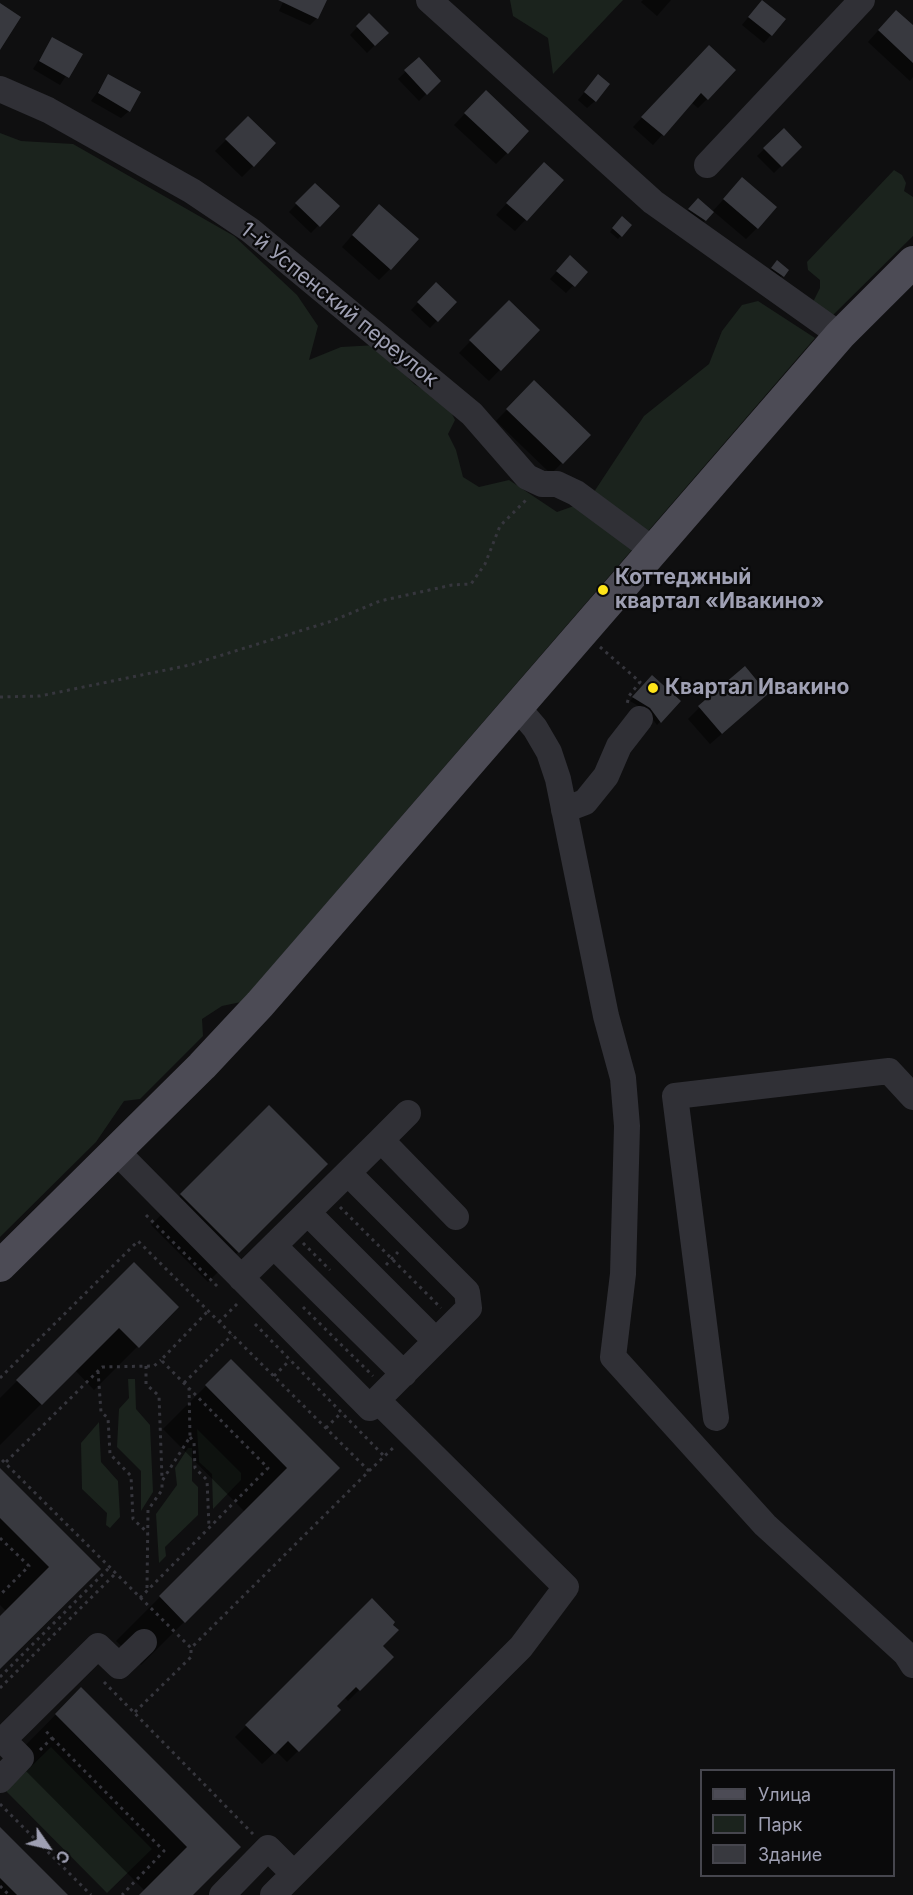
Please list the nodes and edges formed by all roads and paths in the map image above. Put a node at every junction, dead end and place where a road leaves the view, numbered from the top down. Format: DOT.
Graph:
graph roads {
  1 [pos="429,0"];
  2 [pos="862,0"];
  3 [pos="0,89"];
  4 [pos="707,165"];
  5 [pos="913,262"];
  6 [pos="840,335"];
  7 [pos="542,484"];
  8 [pos="653,550"];
  9 [pos="596,643"];
  10 [pos="0,697"];
  11 [pos="517,707"];
  12 [pos="640,719"];
  13 [pos="564,810"];
  14 [pos="913,1097"];
  15 [pos="408,1113"];
  16 [pos="381,1140"];
  17 [pos="116,1151"];
  18 [pos="348,1173"];
  19 [pos="327,1194"];
  20 [pos="308,1213"];
  21 [pos="146,1215"];
  22 [pos="456,1217"];
  23 [pos="274,1246"];
  24 [pos="0,1266"];
  25 [pos="230,1288"];
  26 [pos="300,1304"];
  27 [pos="208,1311"];
  28 [pos="244,1313"];
  29 [pos="252,1321"];
  30 [pos="444,1332"];
  31 [pos="232,1335"];
  32 [pos="161,1360"];
  33 [pos="146,1366"];
  34 [pos="98,1371"];
  35 [pos="0,1378"];
  36 [pos="184,1383"];
  37 [pos="189,1388"];
  38 [pos="389,1388"];
  39 [pos="716,1418"];
  40 [pos="190,1437"];
  41 [pos="384,1456"];
  42 [pos="0,1458"];
  43 [pos="5,1463"];
  44 [pos="162,1481"];
  45 [pos="209,1527"];
  46 [pos="148,1533"];
  47 [pos="0,1538"];
  48 [pos="110,1567"];
  49 [pos="116,1573"];
  50 [pos="147,1590"];
  51 [pos="0,1595"];
  52 [pos="140,1598"];
  53 [pos="144,1642"];
  54 [pos="191,1648"];
  55 [pos="913,1665"];
  56 [pos="0,1677"];
  57 [pos="98,1677"];
  58 [pos="0,1688"];
  59 [pos="135,1712"];
  60 [pos="38,1723"];
  61 [pos="52,1738"];
  62 [pos="37,1753"];
  63 [pos="0,1780"];
  64 [pos="0,1804"];
  65 [pos="257,1839"];
  66 [pos="294,1874"];
  67 [pos="0,1886"];
  68 [pos="9,1895"];
  69 [pos="91,1895"];
  70 [pos="122,1895"];
  71 [pos="222,1895"];
  72 [pos="273,1895"];
  1 -- 6 [label="street"];
  2 -- 4 [label="street"];
  3 -- 7 [label="street, 1-й Успенский переулок"];
  5 -- 6 [label="main road"];
  6 -- 8 [label="main road"];
  7 -- 8 [label="street, 1-й Успенский переулок"];
  7 -- 10 [label="path"];
  8 -- 11 [label="main road"];
  9 -- 12 [label="path"];
  11 -- 13 [label="street"];
  11 -- 17 [label="main road"];
  12 -- 13 [label="street"];
  13 -- 55 [label="street"];
  14 -- 39 [label="street"];
  15 -- 16 [label="street"];
  16 -- 18 [label="street"];
  16 -- 22 [label="street"];
  17 -- 24 [label="main road"];
  17 -- 25 [label="street"];
  18 -- 19 [label="street"];
  18 -- 30 [label="street"];
  19 -- 20 [label="street"];
  19 -- 30 [label="path"];
  20 -- 23 [label="street"];
  20 -- 30 [label="street"];
  21 -- 25 [label="path"];
  23 -- 25 [label="street"];
  23 -- 38 [label="street"];
  25 -- 28 [label="path"];
  25 -- 38 [label="street"];
  26 -- 38 [label="path"];
  27 -- 31 [label="path"];
  27 -- 32 [label="path"];
  27 -- 35 [label="path"];
  29 -- 41 [label="path"];
  30 -- 38 [label="street"];
  31 -- 36 [label="path"];
  31 -- 54 [label="path"];
  32 -- 33 [label="path"];
  32 -- 36 [label="path"];
  33 -- 34 [label="path"];
  33 -- 44 [label="path"];
  34 -- 43 [label="path"];
  34 -- 46 [label="path"];
  36 -- 37 [label="path"];
  37 -- 40 [label="path"];
  37 -- 45 [label="path"];
  38 -- 66 [label="street"];
  40 -- 44 [label="path"];
  40 -- 45 [label="path"];
  42 -- 43 [label="path"];
  43 -- 48 [label="path"];
  44 -- 46 [label="path"];
  45 -- 50 [label="path"];
  46 -- 50 [label="path"];
  47 -- 51 [label="path"];
  48 -- 49 [label="path"];
  48 -- 56 [label="path"];
  49 -- 52 [label="path"];
  49 -- 58 [label="path"];
  50 -- 52 [label="path"];
  52 -- 54 [label="path"];
  53 -- 63 [label="street"];
  54 -- 59 [label="path"];
  57 -- 59 [label="path"];
  59 -- 65 [label="path"];
  60 -- 61 [label="path"];
  61 -- 62 [label="path"];
  61 -- 70 [label="path"];
  64 -- 69 [label="path"];
  66 -- 71 [label="street"];
  66 -- 72 [label="street"];
  67 -- 68 [label="path"];
}
